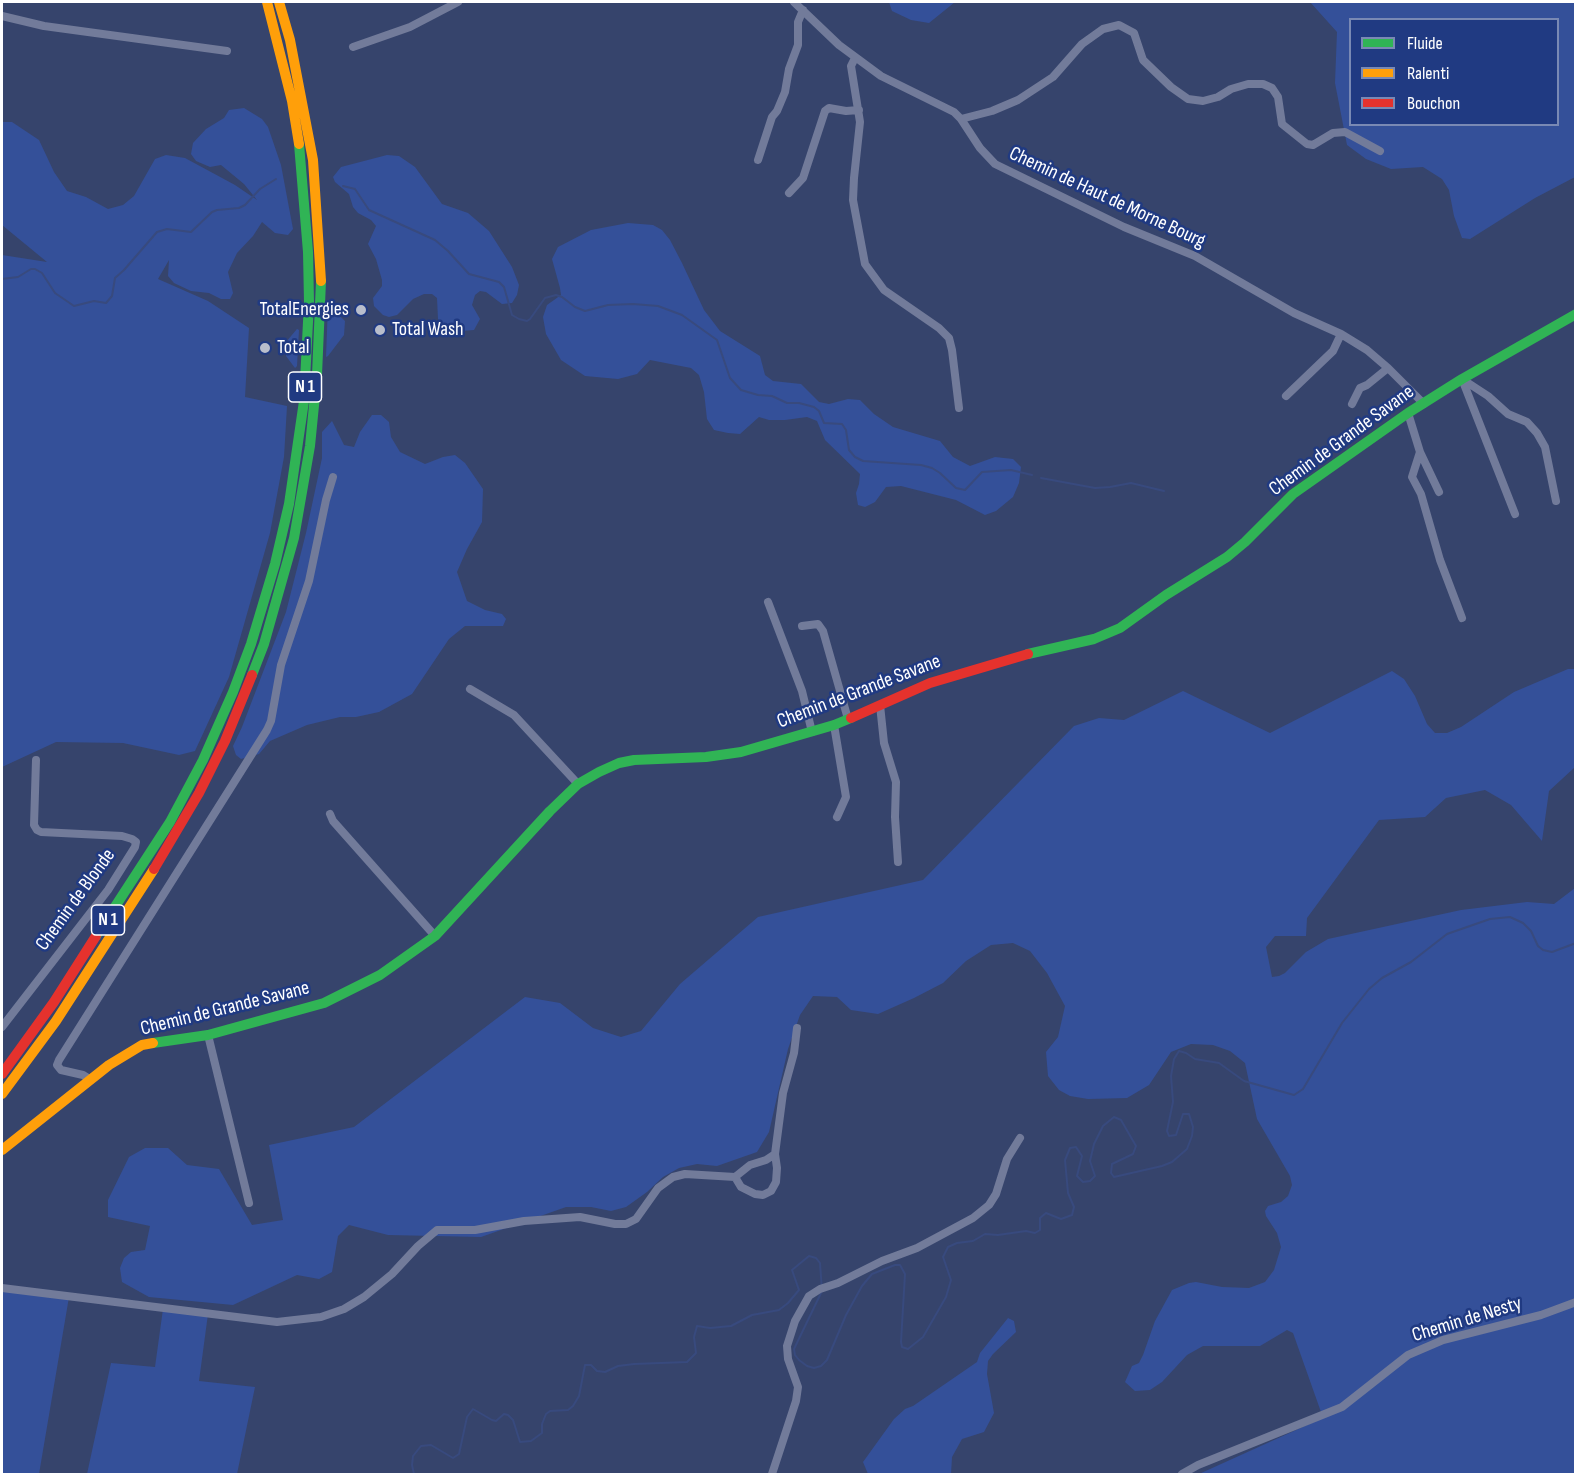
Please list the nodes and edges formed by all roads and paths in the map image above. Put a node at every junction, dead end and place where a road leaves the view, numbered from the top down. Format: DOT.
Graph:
graph roads {
  1 [pos="267,2"];
  2 [pos="279,2"];
  3 [pos="458,2"];
  4 [pos="794,2"];
  5 [pos="803,10"];
  6 [pos="2,16"];
  7 [pos="353,47"];
  8 [pos="227,51"];
  9 [pos="855,58"];
  10 [pos="859,110"];
  11 [pos="960,118"];
  12 [pos="1380,151"];
  13 [pos="758,160"];
  14 [pos="789,193"];
  15 [pos="1575,314"];
  16 [pos="1341,334"];
  17 [pos="1388,368"];
  18 [pos="1462,379"];
  19 [pos="1286,396"];
  20 [pos="1352,404"];
  21 [pos="1424,404"];
  22 [pos="959,408"];
  23 [pos="1408,413"];
  24 [pos="1420,452"];
  25 [pos="333,477"];
  26 [pos="1439,492"];
  27 [pos="1556,501"];
  28 [pos="1515,514"];
  29 [pos="768,602"];
  30 [pos="1462,618"];
  31 [pos="802,626"];
  32 [pos="471,689"];
  33 [pos="880,705"];
  34 [pos="848,719"];
  35 [pos="834,725"];
  36 [pos="812,732"];
  37 [pos="36,760"];
  38 [pos="578,784"];
  39 [pos="330,814"];
  40 [pos="837,817"];
  41 [pos="898,862"];
  42 [pos="435,936"];
  43 [pos="2,1027"];
  44 [pos="798,1028"];
  45 [pos="208,1035"];
  46 [pos="2,1074"];
  47 [pos="91,1080"];
  48 [pos="2,1094"];
  49 [pos="1020,1138"];
  50 [pos="2,1150"];
  51 [pos="775,1154"];
  52 [pos="735,1177"];
  53 [pos="249,1203"];
  54 [pos="2,1288"];
  55 [pos="1575,1302"];
  56 [pos="772,1474"];
  57 [pos="1182,1474"];
  1 -- 46 [label="main road, N 1"];
  2 -- 48 [label="main road, N 1"];
  3 -- 7 [label="street"];
  4 -- 5 [label="street, Chemin de Haut de Morne Bourg"];
  5 -- 9 [label="street, Chemin de Haut de Morne Bourg"];
  5 -- 13 [label="street"];
  6 -- 8 [label="street"];
  9 -- 10 [label="street"];
  9 -- 11 [label="street, Chemin de Haut de Morne Bourg"];
  10 -- 14 [label="street"];
  10 -- 22 [label="street"];
  11 -- 12 [label="street"];
  11 -- 16 [label="street, Chemin de Haut de Morne Bourg"];
  15 -- 18 [label="main road, Chemin de Grande Savane"];
  16 -- 17 [label="street, Chemin de Haut de Morne Bourg"];
  16 -- 19 [label="street"];
  17 -- 20 [label="street"];
  17 -- 21 [label="street, Chemin de Haut de Morne Bourg"];
  18 -- 21 [label="main road, Chemin de Grande Savane"];
  18 -- 27 [label="street"];
  18 -- 28 [label="street"];
  21 -- 23 [label="main road, Chemin de Grande Savane"];
  23 -- 24 [label="street"];
  23 -- 33 [label="main road, Chemin de Grande Savane"];
  24 -- 26 [label="street"];
  24 -- 30 [label="street"];
  25 -- 47 [label="street"];
  29 -- 36 [label="street"];
  31 -- 34 [label="street"];
  32 -- 38 [label="street"];
  33 -- 34 [label="main road, Chemin de Grande Savane"];
  33 -- 41 [label="street"];
  34 -- 35 [label="main road, Chemin de Grande Savane"];
  35 -- 36 [label="main road, Chemin de Grande Savane"];
  35 -- 40 [label="street"];
  36 -- 38 [label="main road, Chemin de Grande Savane"];
  37 -- 43 [label="street, Chemin de Blonde"];
  38 -- 42 [label="main road, Chemin de Grande Savane"];
  39 -- 42 [label="street"];
  42 -- 45 [label="main road, Chemin de Grande Savane"];
  44 -- 51 [label="street"];
  45 -- 47 [label="main road, Chemin de Grande Savane"];
  45 -- 53 [label="street"];
  47 -- 50 [label="main road, Chemin de Grande Savane"];
  49 -- 56 [label="street"];
  51 -- 52 [label="street"];
  51 -- 52 [label="street"];
  52 -- 54 [label="street"];
  55 -- 57 [label="street, Chemin de Nesty"];
}
